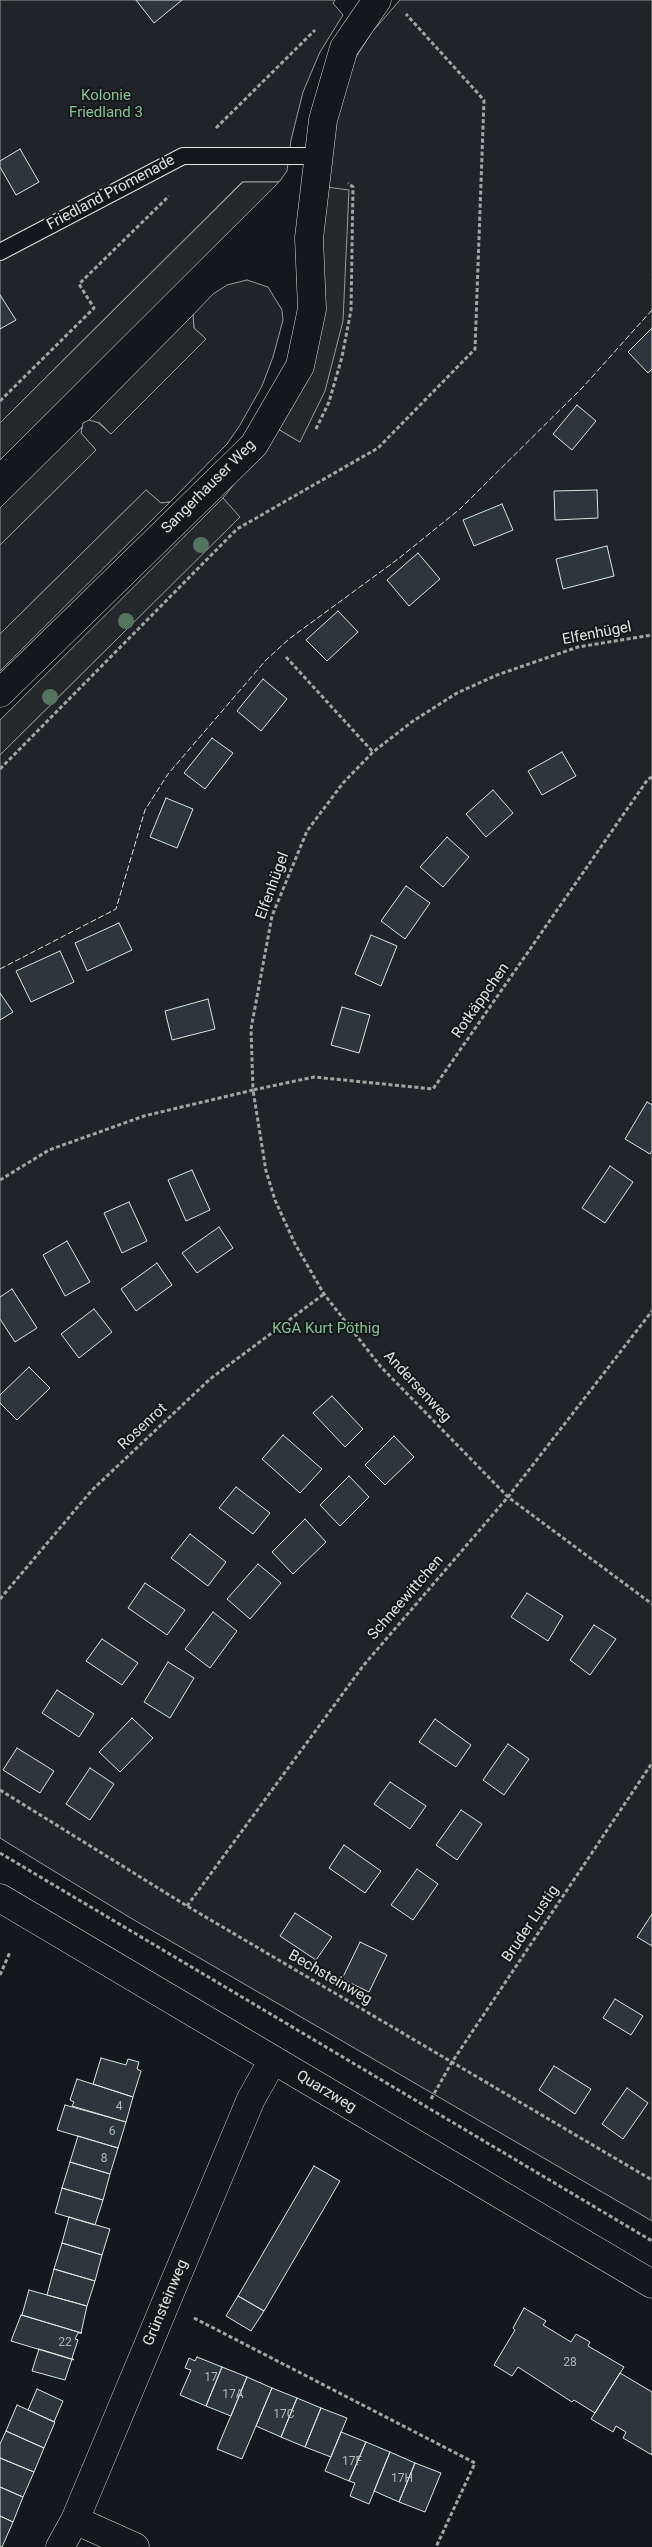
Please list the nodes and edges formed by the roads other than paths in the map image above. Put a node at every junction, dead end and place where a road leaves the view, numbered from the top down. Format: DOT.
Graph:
graph roads {
  1 [pos="377,0"];
  2 [pos="318,156"];
  3 [pos="0,252"];
  4 [pos="0,693"];
  5 [pos="0,1898"];
  6 [pos="273,2060"];
  7 [pos="652,2284"];
  8 [pos="75,2520"];
  9 [pos="60,2547"];
  10 [pos="135,2547"];
  1 -- 2 [label="street, Sangerhauser Weg"];
  2 -- 3 [label="lane, Friedland Promenade"];
  2 -- 4 [label="street, Sangerhauser Weg"];
  5 -- 6 [label="street, Quarzweg"];
  6 -- 7 [label="street, Quarzweg"];
  6 -- 8 [label="street, Grünsteinweg"];
  8 -- 9 [label="street, Grünsteinweg"];
  8 -- 10 [label="street"];
}
